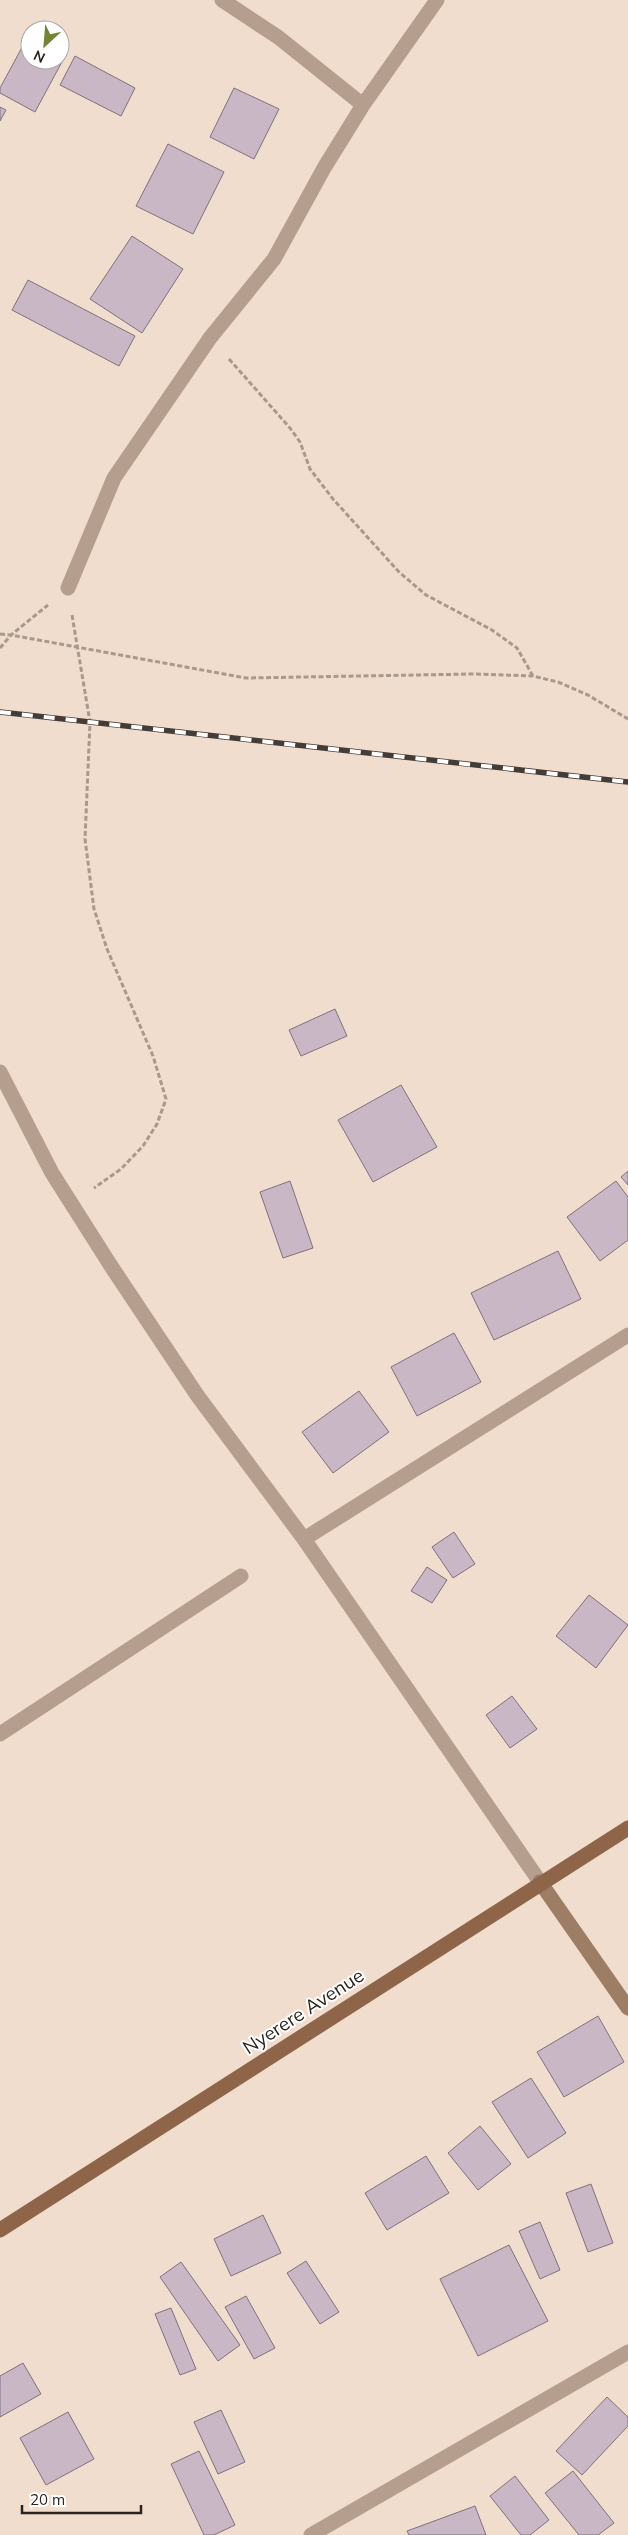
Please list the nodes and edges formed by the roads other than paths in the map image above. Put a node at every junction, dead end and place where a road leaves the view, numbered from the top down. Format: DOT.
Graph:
graph roads {
  1 [pos="222,0"];
  2 [pos="437,0"];
  3 [pos="363,105"];
  4 [pos="68,588"];
  5 [pos="0,1072"];
  6 [pos="628,1334"];
  7 [pos="304,1540"];
  8 [pos="241,1576"];
  9 [pos="0,1734"];
  10 [pos="628,1828"];
  11 [pos="540,1882"];
  12 [pos="628,2008"];
  13 [pos="0,2230"];
  14 [pos="628,2352"];
  15 [pos="311,2535"];
  1 -- 3 [label="street"];
  2 -- 3 [label="street"];
  3 -- 4 [label="street"];
  5 -- 7 [label="street"];
  6 -- 7 [label="street"];
  7 -- 11 [label="street"];
  8 -- 9 [label="street"];
  10 -- 11 [label="main road, Nyerere Avenue"];
  11 -- 12 [label="street"];
  11 -- 13 [label="main road, Nyerere Avenue"];
  14 -- 15 [label="street"];
}
